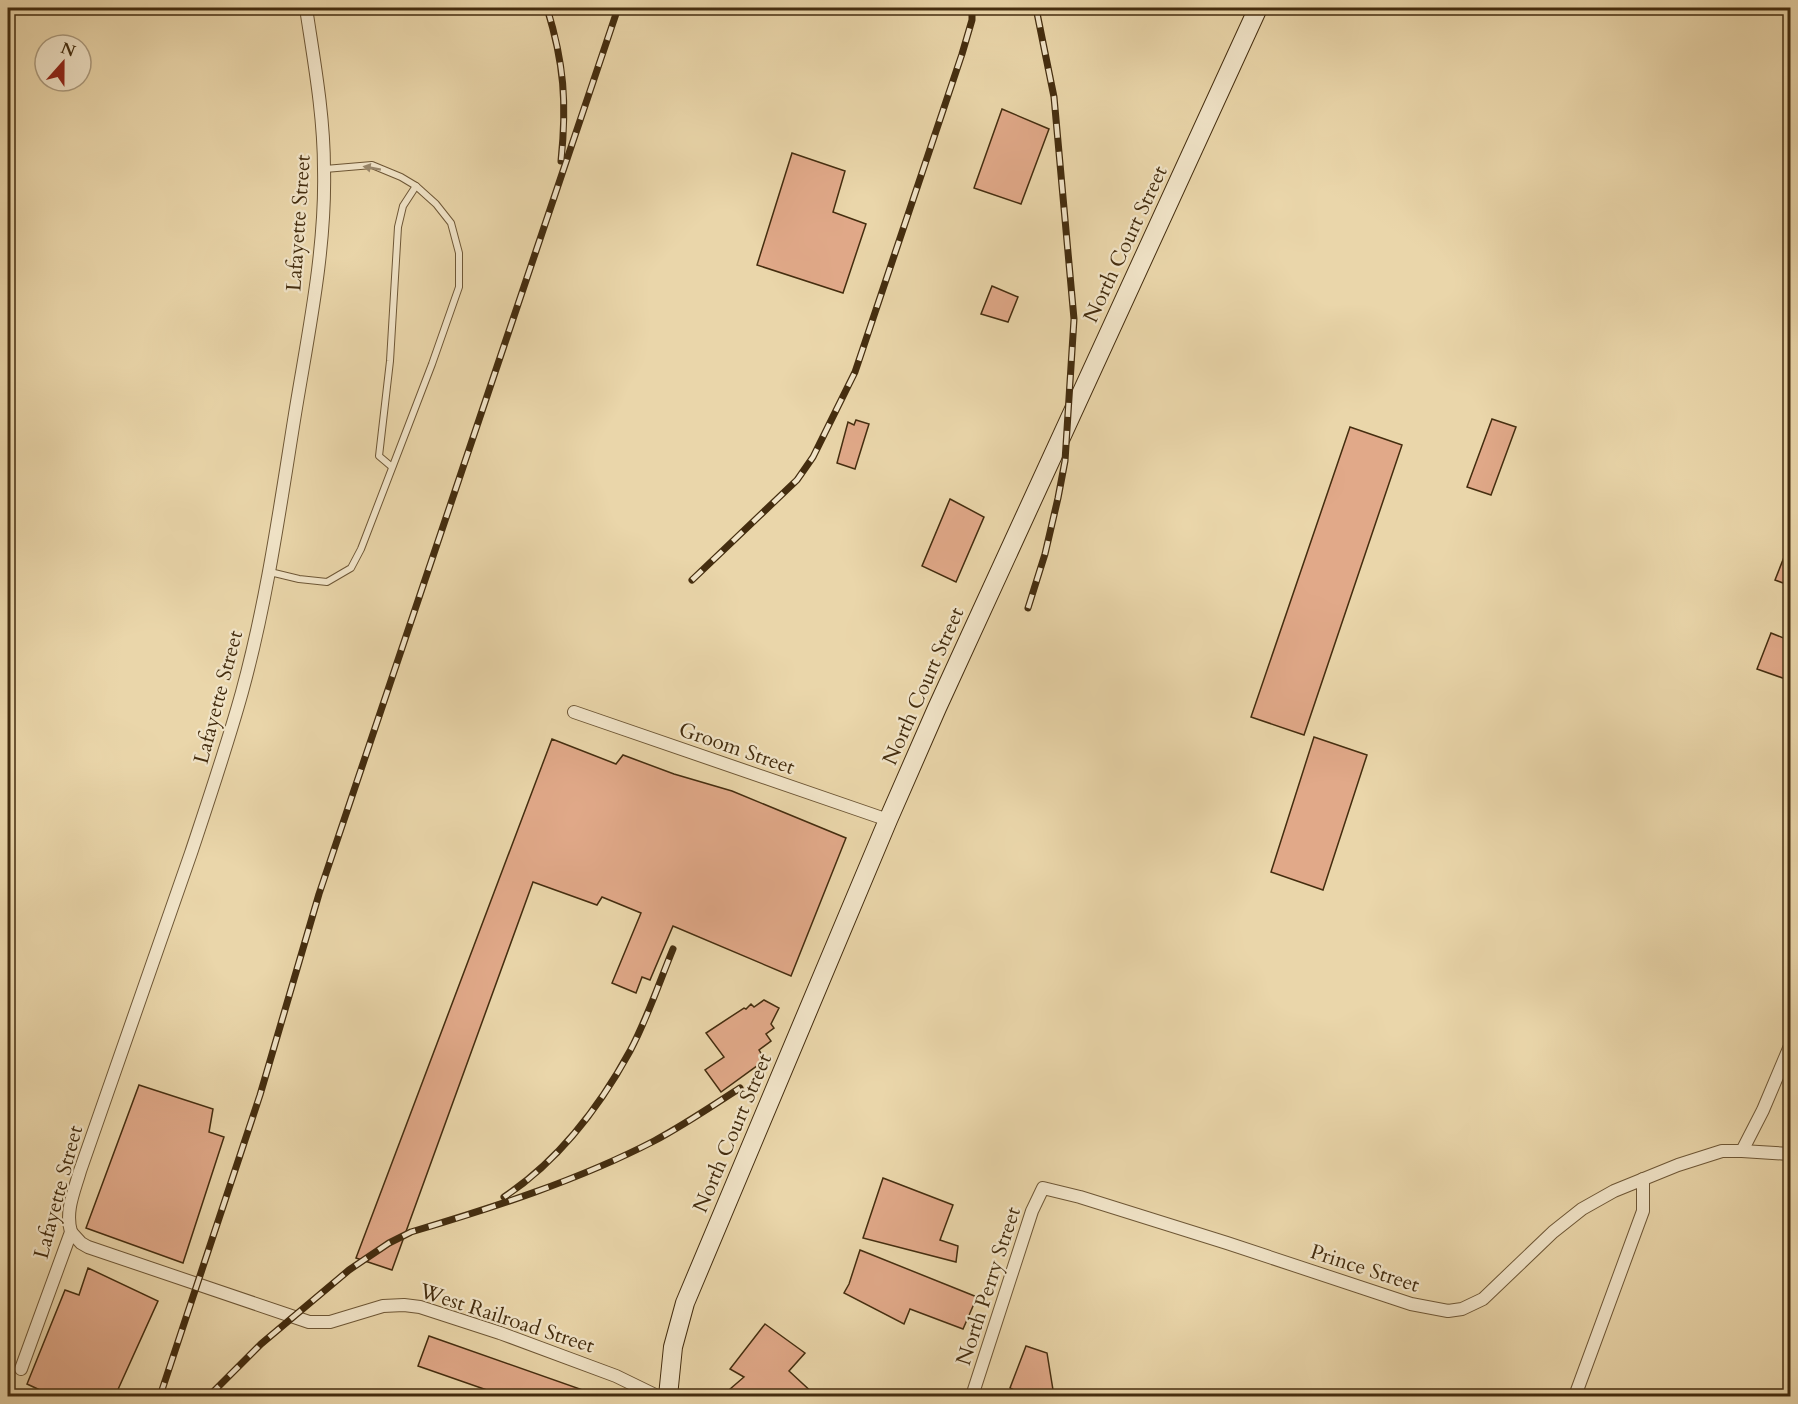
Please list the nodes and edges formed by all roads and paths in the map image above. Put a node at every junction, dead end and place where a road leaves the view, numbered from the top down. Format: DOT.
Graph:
graph roads {
  1 [pos="306,8"];
  2 [pos="1258,8"];
  3 [pos="324,169"];
  4 [pos="416,186"];
  5 [pos="392,467"];
  6 [pos="269,571"];
  7 [pos="574,712"];
  8 [pos="888,820"];
  9 [pos="1791,1046"];
  10 [pos="1742,1151"];
  11 [pos="1791,1155"];
  12 [pos="1643,1179"];
  13 [pos="1043,1188"];
  14 [pos="71,1232"];
  15 [pos="21,1370"];
  16 [pos="657,1396"];
  17 [pos="668,1396"];
  18 [pos="972,1396"];
  19 [pos="1575,1396"];
  1 -- 3 [label="street, Lafayette Street"];
  2 -- 8 [label="main road, North Court Street"];
  4 -- 3 [label="lane, one-way"];
  3 -- 6 [label="street, Lafayette Street"];
  4 -- 5 [label="lane"];
  4 -- 5 [label="lane"];
  5 -- 6 [label="lane"];
  6 -- 14 [label="street, Lafayette Street"];
  7 -- 8 [label="street, Groom Street"];
  8 -- 17 [label="main road, North Court Street"];
  9 -- 10 [label="street"];
  10 -- 11 [label="street, Prince Street"];
  10 -- 12 [label="street, Prince Street"];
  12 -- 13 [label="street, Prince Street"];
  12 -- 19 [label="street"];
  13 -- 18 [label="street, North Perry Street"];
  14 -- 15 [label="street, Lafayette Street"];
  14 -- 16 [label="street, West Railroad Street"];
}
